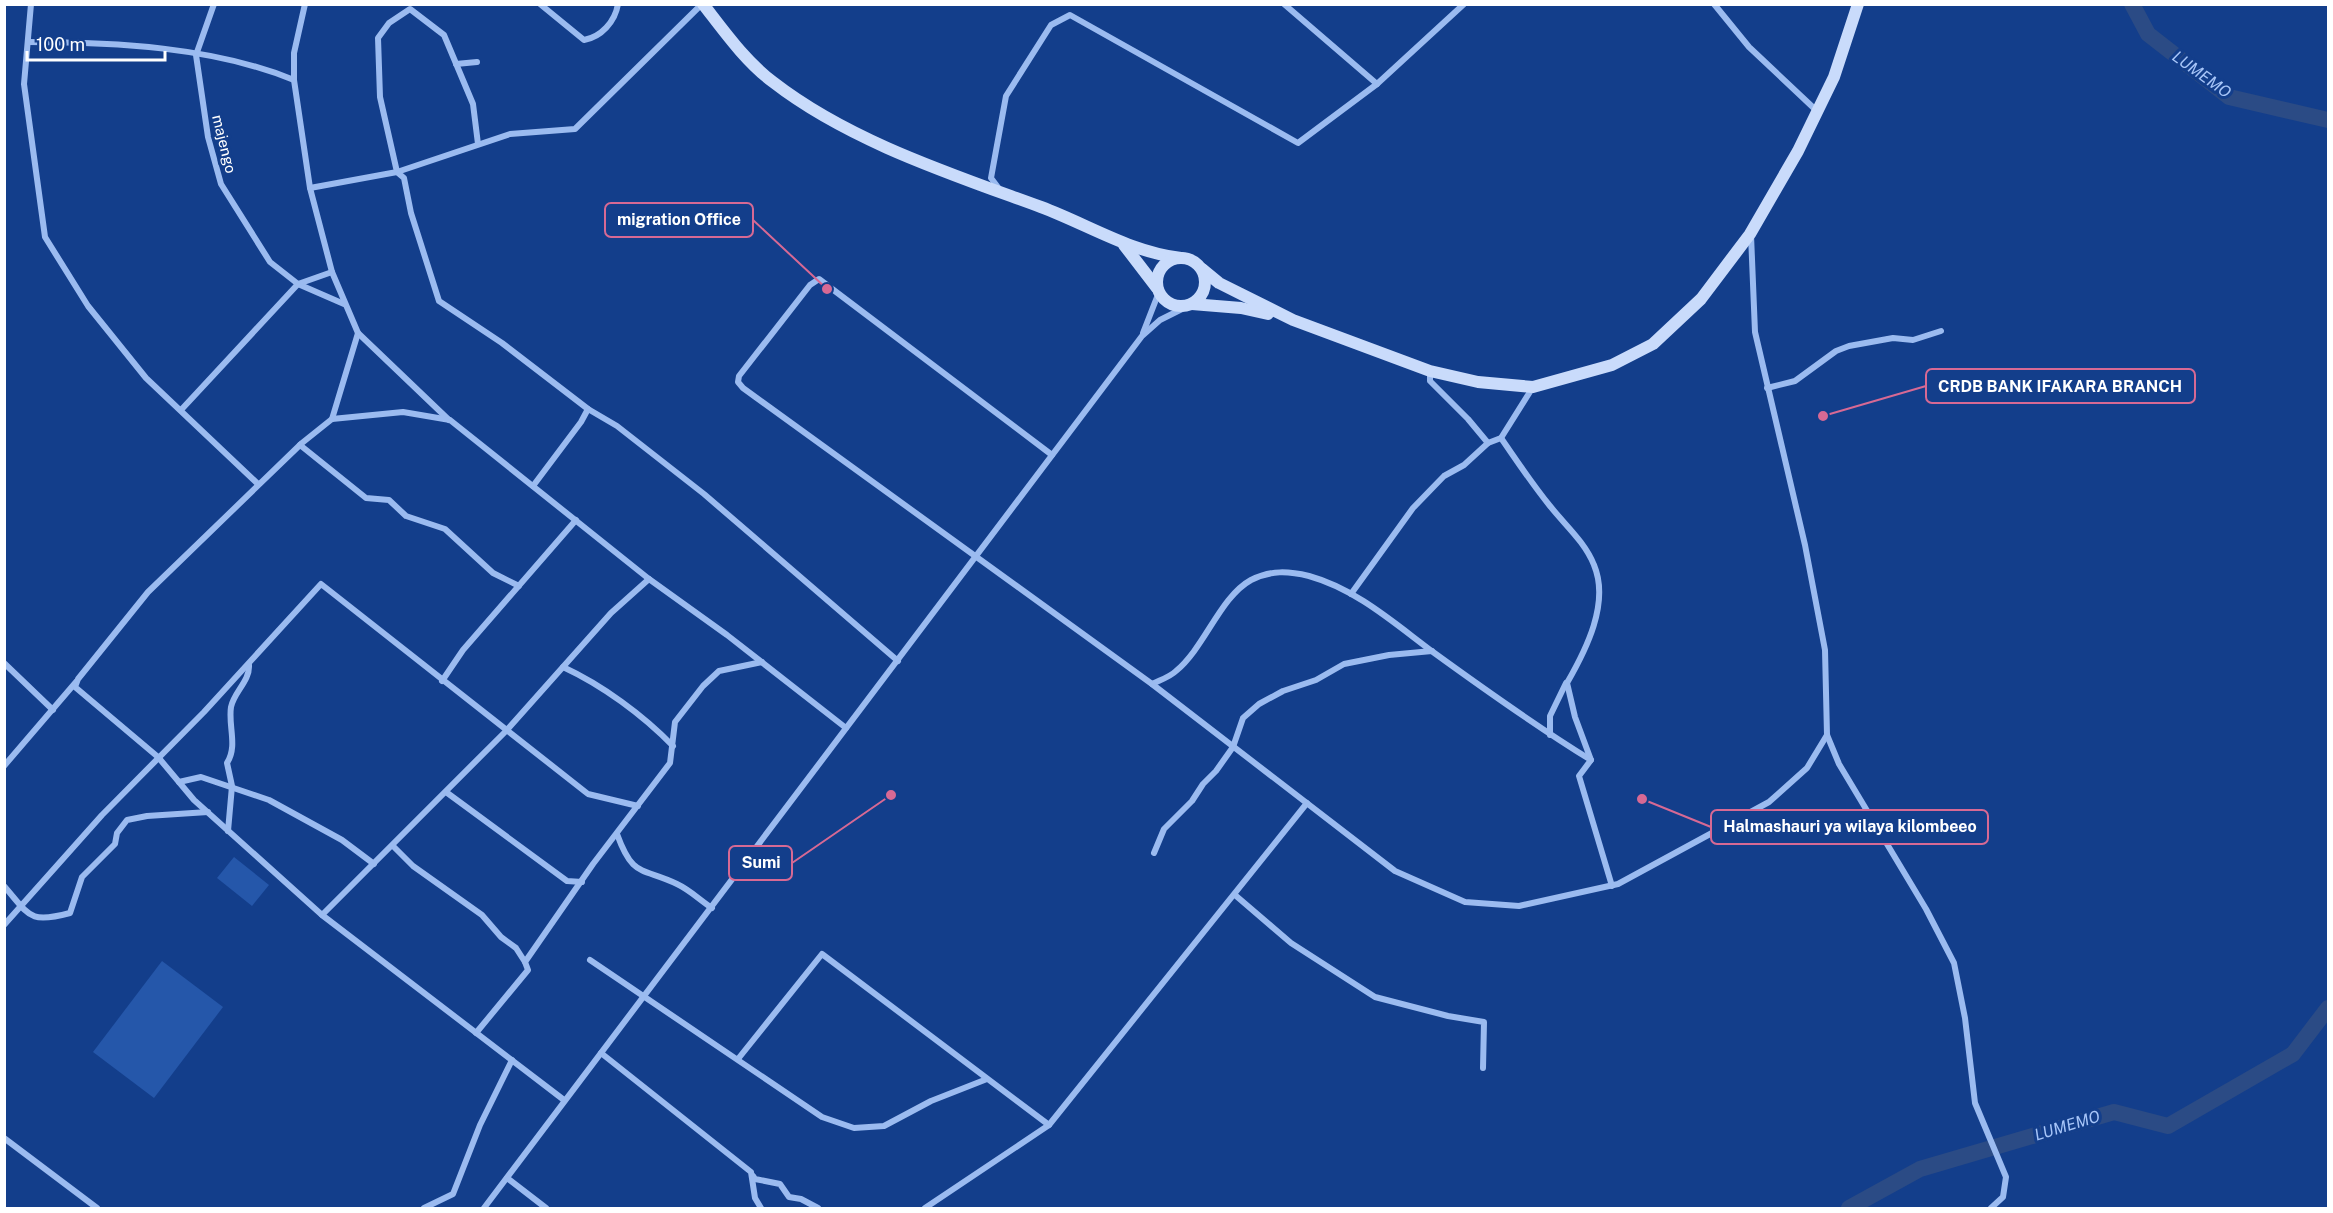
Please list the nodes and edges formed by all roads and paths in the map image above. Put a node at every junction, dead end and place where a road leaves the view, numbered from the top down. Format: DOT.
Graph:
graph roads {
  1 [pos="31,4"];
  2 [pos="214,4"];
  3 [pos="305,4"];
  4 [pos="540,4"];
  5 [pos="618,4"];
  6 [pos="703,4"];
  7 [pos="1284,4"];
  8 [pos="1464,4"];
  9 [pos="1714,4"];
  10 [pos="1857,4"];
  11 [pos="28,42"];
  12 [pos="196,55"];
  13 [pos="477,62"];
  14 [pos="456,64"];
  15 [pos="294,80"];
  16 [pos="1377,84"];
  17 [pos="1818,112"];
  18 [pos="478,144"];
  19 [pos="397,172"];
  20 [pos="310,188"];
  21 [pos="1003,194"];
  22 [pos="1750,234"];
  23 [pos="1124,244"];
  24 [pos="1181,258"];
  25 [pos="1202,269"];
  26 [pos="332,272"];
  27 [pos="298,284"];
  28 [pos="1158,291"];
  29 [pos="344,304"];
  30 [pos="1190,305"];
  31 [pos="1293,320"];
  32 [pos="1941,331"];
  33 [pos="358,333"];
  34 [pos="1142,336"];
  35 [pos="1430,371"];
  36 [pos="1533,387"];
  37 [pos="1767,388"];
  38 [pos="588,409"];
  39 [pos="181,410"];
  40 [pos="332,419"];
  41 [pos="450,420"];
  42 [pos="1501,438"];
  43 [pos="1488,443"];
  44 [pos="300,445"];
  45 [pos="1052,455"];
  46 [pos="258,484"];
  47 [pos="533,486"];
  48 [pos="576,520"];
  49 [pos="976,558"];
  50 [pos="649,579"];
  51 [pos="519,586"];
  52 [pos="1351,594"];
  53 [pos="1432,651"];
  54 [pos="898,661"];
  55 [pos="762,662"];
  56 [pos="4,663"];
  57 [pos="249,665"];
  58 [pos="563,667"];
  59 [pos="78,679"];
  60 [pos="442,681"];
  61 [pos="1567,683"];
  62 [pos="1152,684"];
  63 [pos="53,710"];
  64 [pos="675,727"];
  65 [pos="846,728"];
  66 [pos="506,731"];
  67 [pos="660,732"];
  68 [pos="1550,735"];
  69 [pos="1827,735"];
  70 [pos="673,746"];
  71 [pos="1233,747"];
  72 [pos="158,757"];
  73 [pos="1591,759"];
  74 [pos="4,766"];
  75 [pos="179,782"];
  76 [pos="231,789"];
  77 [pos="446,792"];
  78 [pos="1307,803"];
  79 [pos="638,806"];
  80 [pos="208,813"];
  81 [pos="228,831"];
  82 [pos="618,834"];
  83 [pos="393,846"];
  84 [pos="1154,853"];
  85 [pos="374,864"];
  86 [pos="582,882"];
  87 [pos="4,886"];
  88 [pos="1612,886"];
  89 [pos="1235,895"];
  90 [pos="21,906"];
  91 [pos="712,908"];
  92 [pos="322,915"];
  93 [pos="4,925"];
  94 [pos="590,960"];
  95 [pos="525,962"];
  96 [pos="646,997"];
  97 [pos="476,1033"];
  98 [pos="601,1053"];
  99 [pos="738,1059"];
  100 [pos="512,1060"];
  101 [pos="1483,1068"];
  102 [pos="987,1079"];
  103 [pos="564,1100"];
  104 [pos="1049,1125"];
  105 [pos="4,1138"];
  106 [pos="751,1172"];
  107 [pos="507,1178"];
  108 [pos="97,1209"];
  109 [pos="424,1209"];
  110 [pos="484,1209"];
  111 [pos="546,1209"];
  112 [pos="761,1209"];
  113 [pos="818,1209"];
  114 [pos="925,1209"];
  115 [pos="1991,1209"];
  1 -- 11 [label="street"];
  2 -- 12 [label="street"];
  3 -- 15 [label="street"];
  4 -- 5 [label="street"];
  6 -- 18 [label="street"];
  6 -- 21 [label="main road"];
  7 -- 16 [label="street"];
  8 -- 16 [label="street"];
  9 -- 17 [label="street"];
  10 -- 17 [label="main road"];
  11 -- 12 [label="street"];
  11 -- 39 [label="street"];
  12 -- 15 [label="street"];
  12 -- 27 [label="street, majengo"];
  13 -- 14 [label="street"];
  14 -- 18 [label="street"];
  14 -- 19 [label="street"];
  15 -- 20 [label="street"];
  16 -- 21 [label="street"];
  17 -- 22 [label="main road"];
  18 -- 19 [label="street"];
  19 -- 20 [label="street"];
  19 -- 38 [label="street"];
  20 -- 26 [label="street"];
  21 -- 23 [label="main road"];
  22 -- 36 [label="main road"];
  22 -- 37 [label="street"];
  23 -- 24 [label="main road"];
  23 -- 28 [label="main road"];
  24 -- 25 [label="main road"];
  24 -- 28 [label="main road"];
  25 -- 30 [label="main road"];
  25 -- 31 [label="main road"];
  26 -- 27 [label="street"];
  26 -- 29 [label="street"];
  27 -- 29 [label="street, majengo"];
  27 -- 39 [label="street"];
  28 -- 30 [label="main road"];
  28 -- 34 [label="street"];
  29 -- 33 [label="street"];
  30 -- 31 [label="main road"];
  30 -- 34 [label="street"];
  31 -- 35 [label="main road"];
  32 -- 37 [label="street"];
  33 -- 40 [label="street"];
  33 -- 41 [label="street"];
  34 -- 45 [label="street"];
  35 -- 36 [label="main road"];
  35 -- 43 [label="street"];
  36 -- 42 [label="street"];
  37 -- 69 [label="street"];
  38 -- 47 [label="street"];
  38 -- 54 [label="street"];
  39 -- 46 [label="street"];
  40 -- 41 [label="street"];
  40 -- 44 [label="street"];
  41 -- 47 [label="street"];
  42 -- 43 [label="street"];
  42 -- 61 [label="street"];
  43 -- 52 [label="street"];
  44 -- 46 [label="street"];
  44 -- 51 [label="street"];
  45 -- 49 [label="street"];
  45 -- 49 [label="street"];
  46 -- 59 [label="street"];
  47 -- 48 [label="street"];
  48 -- 50 [label="street"];
  48 -- 51 [label="street"];
  49 -- 54 [label="street"];
  49 -- 62 [label="street"];
  50 -- 55 [label="street"];
  50 -- 58 [label="street"];
  51 -- 60 [label="street"];
  52 -- 53 [label="street"];
  52 -- 62 [label="street"];
  53 -- 68 [label="street"];
  53 -- 71 [label="street"];
  54 -- 65 [label="street"];
  55 -- 64 [label="street"];
  55 -- 65 [label="street"];
  56 -- 63 [label="street"];
  57 -- 60 [label="street"];
  57 -- 72 [label="street"];
  57 -- 76 [label="street"];
  58 -- 66 [label="street"];
  58 -- 67 [label="street"];
  59 -- 63 [label="street"];
  59 -- 72 [label="street"];
  60 -- 66 [label="street"];
  61 -- 68 [label="street"];
  61 -- 73 [label="street"];
  62 -- 71 [label="street"];
  63 -- 74 [label="street"];
  64 -- 67 [label="street"];
  64 -- 70 [label="street"];
  65 -- 91 [label="street"];
  66 -- 77 [label="street"];
  66 -- 79 [label="street"];
  67 -- 70 [label="street"];
  68 -- 73 [label="street"];
  69 -- 88 [label="street"];
  69 -- 115 [label="street"];
  70 -- 79 [label="street"];
  71 -- 78 [label="street"];
  71 -- 84 [label="street"];
  72 -- 75 [label="street"];
  72 -- 90 [label="street"];
  73 -- 88 [label="street"];
  75 -- 76 [label="street"];
  75 -- 80 [label="street"];
  76 -- 81 [label="street"];
  76 -- 85 [label="street"];
  77 -- 83 [label="street"];
  77 -- 86 [label="street"];
  78 -- 88 [label="street"];
  78 -- 89 [label="street"];
  79 -- 82 [label="street"];
  80 -- 81 [label="street"];
  80 -- 90 [label="street"];
  81 -- 92 [label="street"];
  82 -- 86 [label="street"];
  82 -- 91 [label="street"];
  83 -- 85 [label="street"];
  83 -- 95 [label="street"];
  85 -- 92 [label="street"];
  86 -- 95 [label="street"];
  87 -- 90 [label="street"];
  89 -- 101 [label="street"];
  89 -- 104 [label="street"];
  90 -- 93 [label="street"];
  91 -- 96 [label="street"];
  92 -- 97 [label="street"];
  94 -- 96 [label="street"];
  95 -- 97 [label="street"];
  96 -- 98 [label="street"];
  96 -- 99 [label="street"];
  97 -- 100 [label="street"];
  98 -- 103 [label="street"];
  98 -- 106 [label="street"];
  99 -- 102 [label="street"];
  99 -- 102 [label="street"];
  100 -- 103 [label="street"];
  100 -- 109 [label="street"];
  102 -- 104 [label="street"];
  103 -- 107 [label="street"];
  104 -- 114 [label="street"];
  105 -- 108 [label="street"];
  106 -- 112 [label="street"];
  106 -- 113 [label="street"];
  107 -- 110 [label="street"];
  107 -- 111 [label="street"];
}
